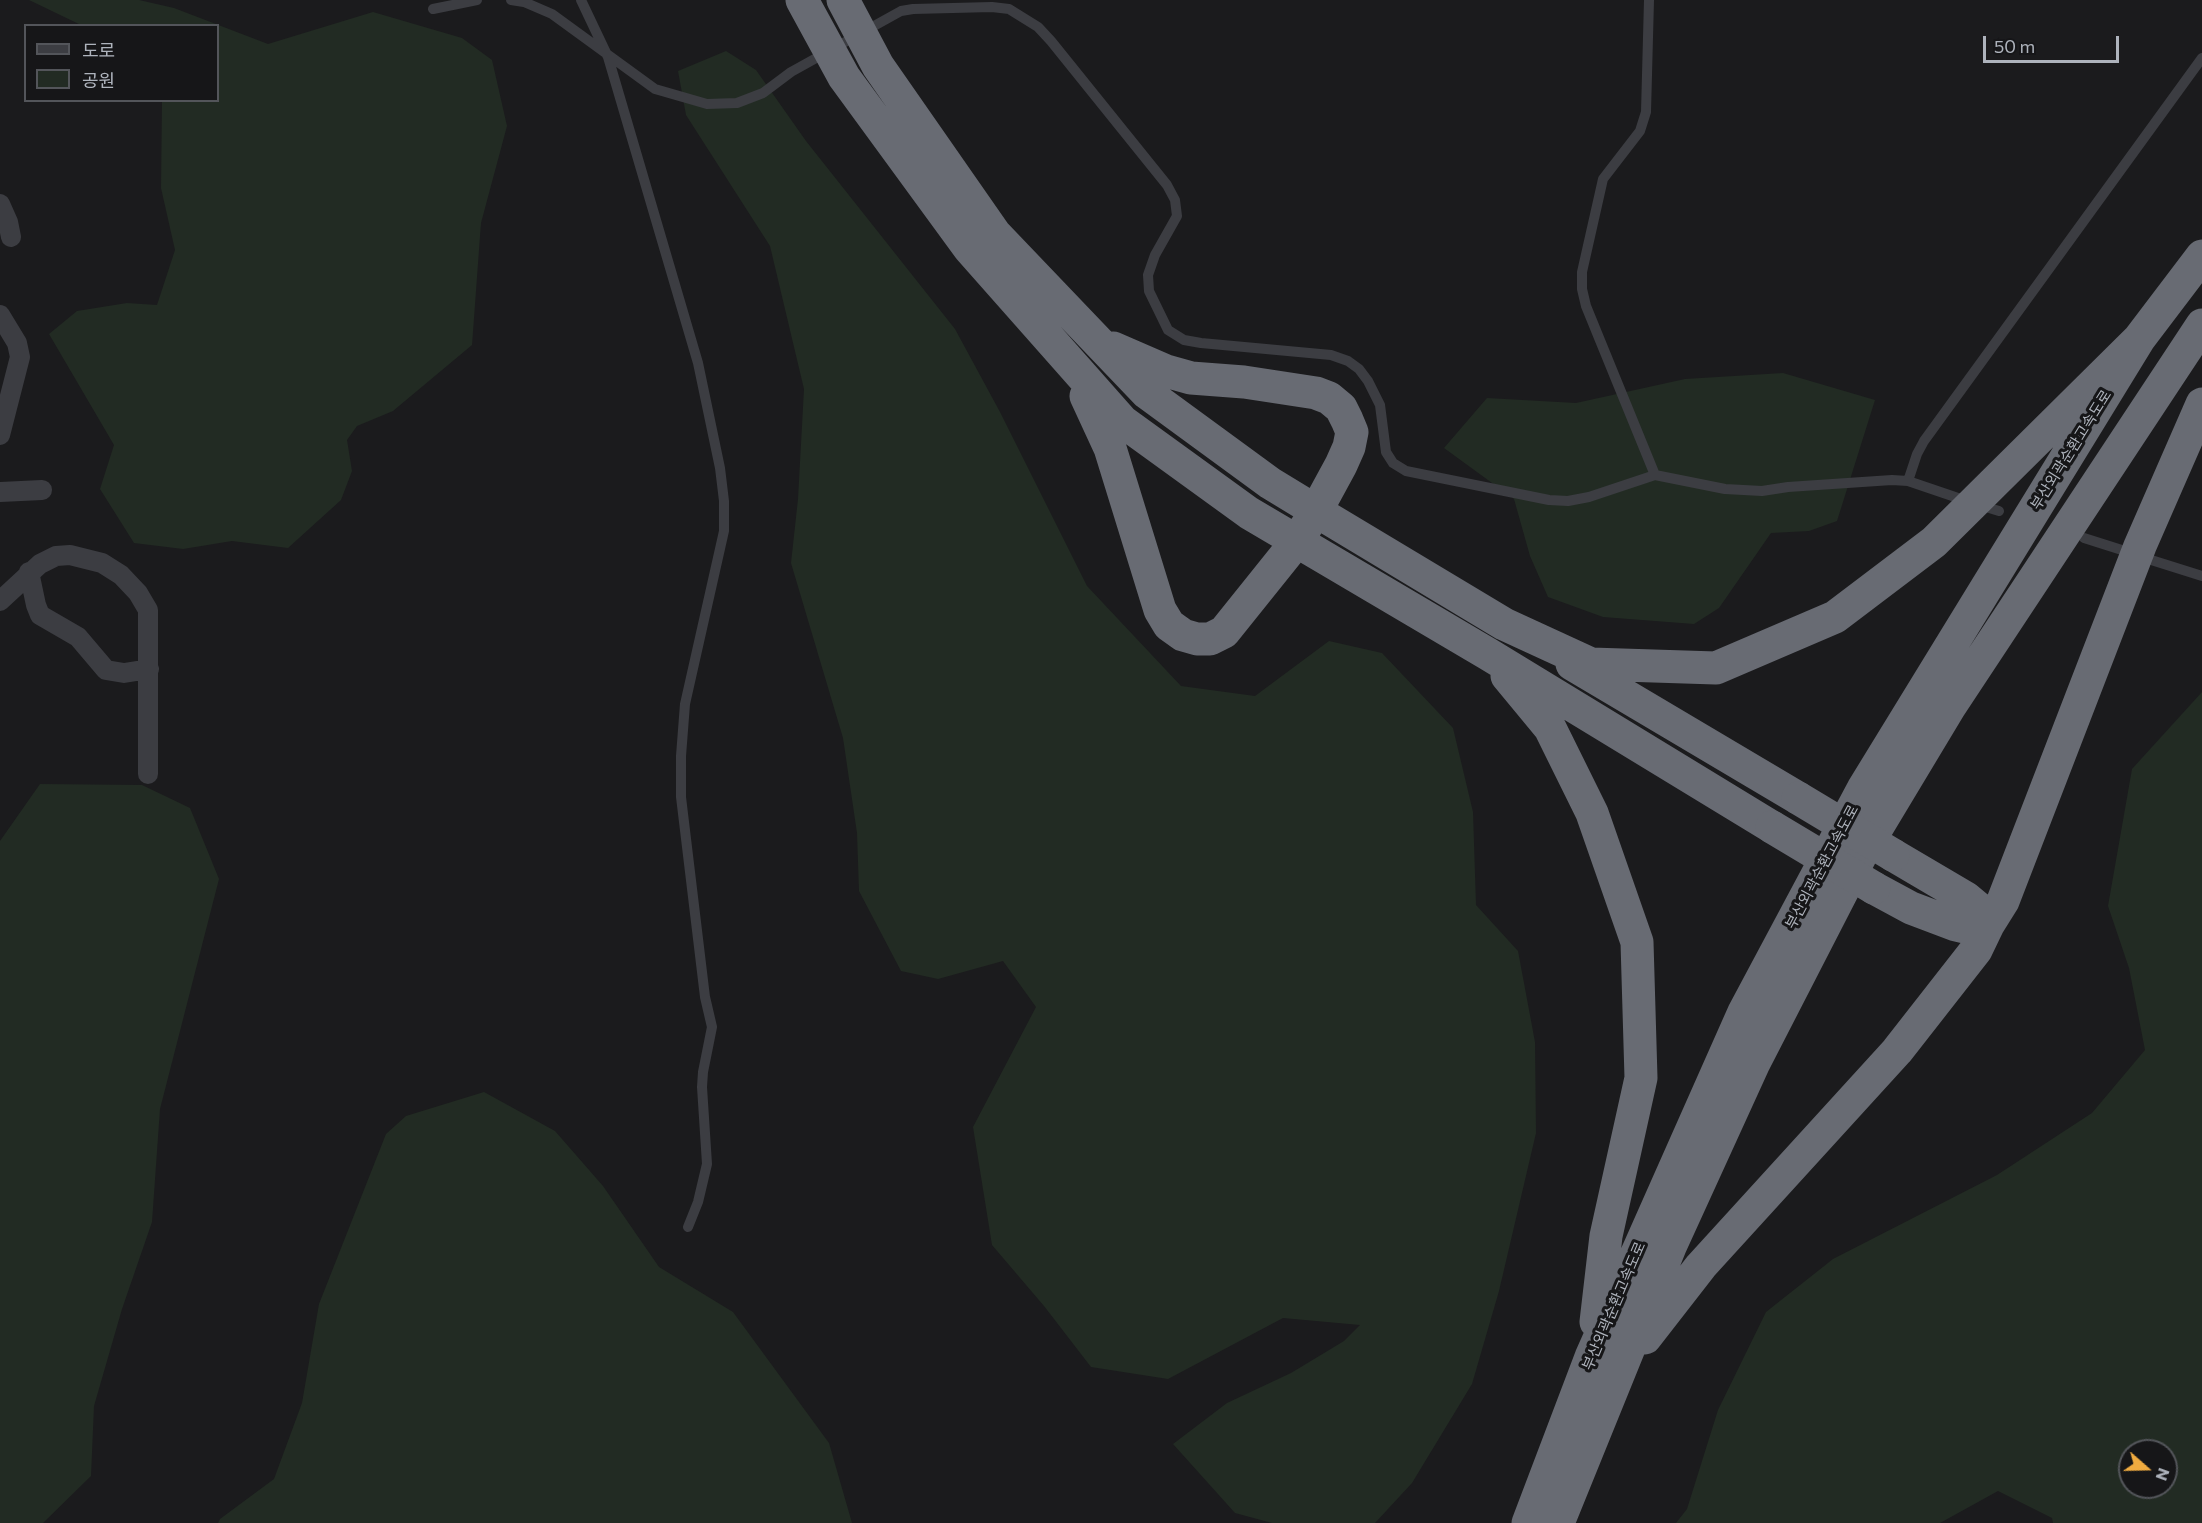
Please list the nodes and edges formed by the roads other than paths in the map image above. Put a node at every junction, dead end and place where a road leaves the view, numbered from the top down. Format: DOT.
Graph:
graph roads {
  1 [pos="477,0"];
  2 [pos="511,0"];
  3 [pos="581,0"];
  4 [pos="802,0"];
  5 [pos="843,0"];
  6 [pos="1649,0"];
  7 [pos="434,9"];
  8 [pos="860,33"];
  9 [pos="830,52"];
  10 [pos="608,57"];
  11 [pos="2202,58"];
  12 [pos="0,204"];
  13 [pos="11,237"];
  14 [pos="2202,256"];
  15 [pos="0,315"];
  16 [pos="2202,325"];
  17 [pos="1096,339"];
  18 [pos="2139,339"];
  19 [pos="1068,360"];
  20 [pos="2202,404"];
  21 [pos="0,435"];
  22 [pos="1655,475"];
  23 [pos="1908,481"];
  24 [pos="42,490"];
  25 [pos="0,492"];
  26 [pos="1961,499"];
  27 [pos="1986,507"];
  28 [pos="1316,511"];
  29 [pos="1999,511"];
  30 [pos="2084,538"];
  31 [pos="1297,542"];
  32 [pos="2125,551"];
  33 [pos="2148,559"];
  34 [pos="29,572"];
  35 [pos="2202,576"];
  36 [pos="0,601"];
  37 [pos="1504,624"];
  38 [pos="1488,654"];
  39 [pos="149,669"];
  40 [pos="148,774"];
  41 [pos="1988,925"];
  42 [pos="688,1227"];
  43 [pos="1605,1364"];
  44 [pos="1528,1523"];
  45 [pos="1558,1523"];
  1 -- 7 [label="lane"];
  2 -- 10 [label="lane"];
  3 -- 10 [label="lane"];
  4 -- 9 [label="highway"];
  5 -- 8 [label="highway"];
  6 -- 22 [label="lane"];
  8 -- 9 [label="lane"];
  8 -- 17 [label="highway"];
  8 -- 22 [label="lane"];
  9 -- 10 [label="lane"];
  9 -- 19 [label="highway"];
  10 -- 42 [label="lane"];
  11 -- 23 [label="lane"];
  12 -- 13 [label="street"];
  14 -- 18 [label="highway, 부산외곽순환고속도로"];
  15 -- 21 [label="street"];
  16 -- 43 [label="highway, 부산외곽순환고속도로"];
  17 -- 28 [label="highway"];
  17 -- 28 [label="highway"];
  18 -- 37 [label="highway"];
  18 -- 43 [label="highway, 부산외곽순환고속도로"];
  19 -- 31 [label="highway"];
  19 -- 31 [label="highway"];
  20 -- 41 [label="highway"];
  22 -- 23 [label="lane"];
  23 -- 26 [label="lane"];
  24 -- 25 [label="street"];
  27 -- 29 [label="lane"];
  28 -- 31 [label="highway"];
  28 -- 37 [label="highway"];
  30 -- 32 [label="lane"];
  31 -- 38 [label="highway"];
  33 -- 35 [label="lane"];
  34 -- 36 [label="street"];
  34 -- 39 [label="street"];
  34 -- 39 [label="street"];
  37 -- 41 [label="highway, bridge"];
  38 -- 41 [label="highway, bridge"];
  38 -- 43 [label="highway"];
  39 -- 40 [label="street"];
  41 -- 43 [label="highway"];
  43 -- 44 [label="highway, 부산외곽순환고속도로"];
  43 -- 45 [label="highway, 부산외곽순환고속도로"];
}
